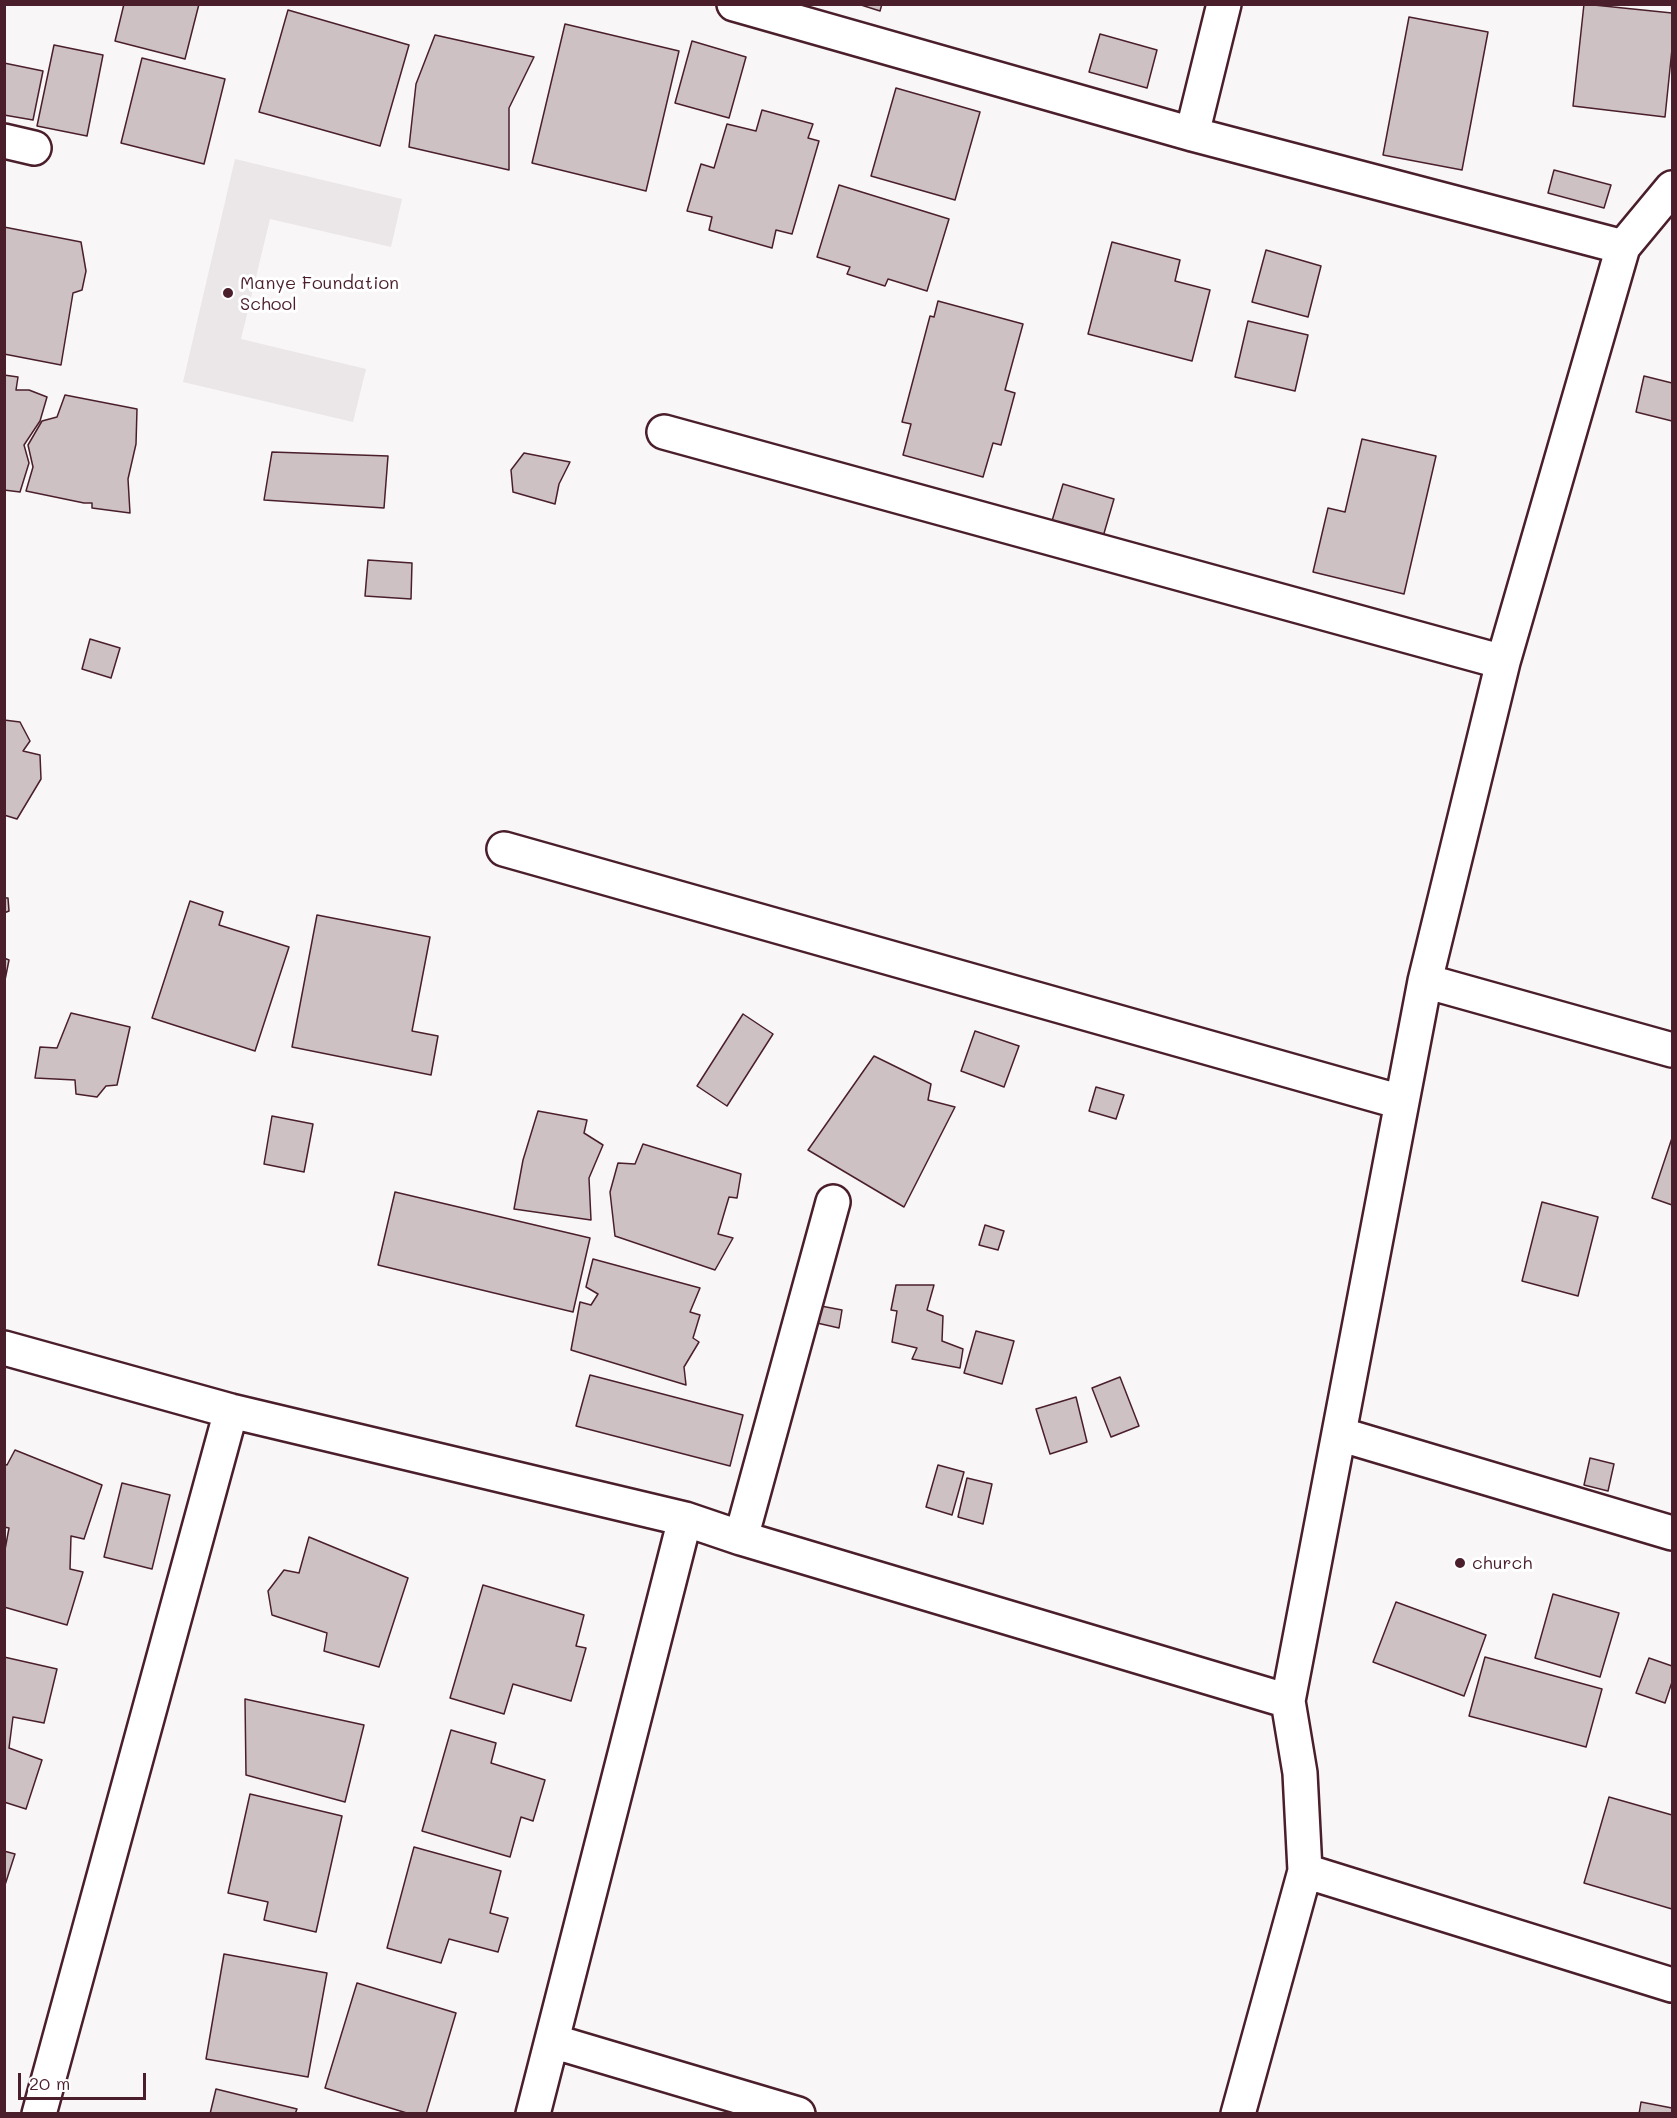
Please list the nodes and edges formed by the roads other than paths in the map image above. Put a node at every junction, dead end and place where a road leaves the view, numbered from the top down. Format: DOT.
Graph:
graph roads {
  1 [pos="734,4"];
  2 [pos="1224,4"];
  3 [pos="1192,134"];
  4 [pos="1672,188"];
  5 [pos="1623,247"];
  6 [pos="664,432"];
  7 [pos="1503,662"];
  8 [pos="504,849"];
  9 [pos="1425,981"];
  10 [pos="1672,1050"];
  11 [pos="1401,1102"];
  12 [pos="832,1202"];
  13 [pos="4,1348"];
  14 [pos="231,1411"];
  15 [pos="1339,1434"];
  16 [pos="685,1519"];
  17 [pos="1672,1533"];
  18 [pos="741,1538"];
  19 [pos="1288,1701"];
  20 [pos="1305,1871"];
  21 [pos="1672,1985"];
  22 [pos="552,2041"];
  23 [pos="39,2114"];
  24 [pos="533,2114"];
  25 [pos="798,2114"];
  26 [pos="1238,2114"];
  1 -- 3 [label="street"];
  2 -- 3 [label="street"];
  3 -- 5 [label="street"];
  4 -- 5 [label="street"];
  5 -- 7 [label="street"];
  6 -- 7 [label="street"];
  7 -- 9 [label="street"];
  8 -- 11 [label="street"];
  9 -- 10 [label="street"];
  9 -- 11 [label="street"];
  11 -- 15 [label="street"];
  12 -- 18 [label="street"];
  13 -- 14 [label="street"];
  14 -- 16 [label="street"];
  14 -- 23 [label="street"];
  15 -- 17 [label="street"];
  15 -- 19 [label="street"];
  16 -- 18 [label="street"];
  16 -- 22 [label="street"];
  18 -- 19 [label="street"];
  19 -- 20 [label="street"];
  20 -- 21 [label="street"];
  20 -- 26 [label="street"];
  22 -- 24 [label="street"];
  22 -- 25 [label="street"];
}
